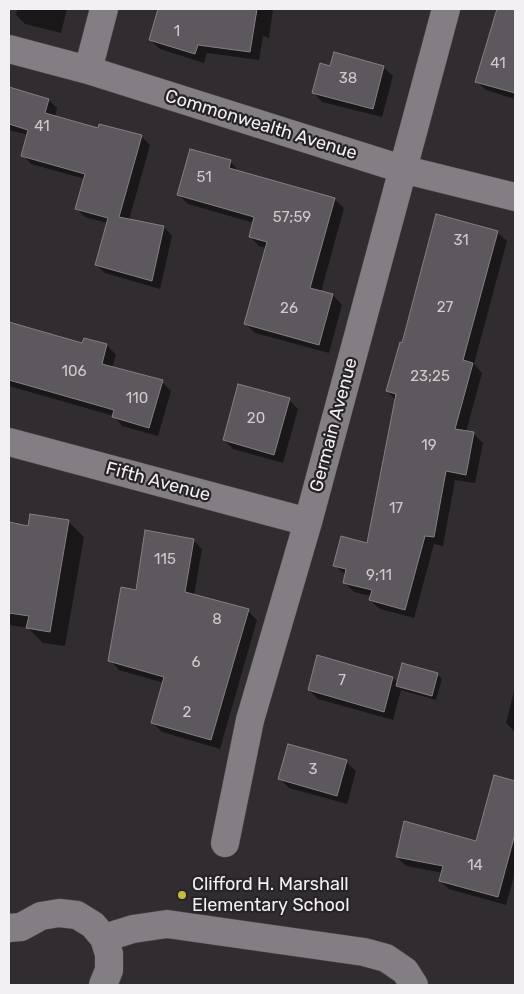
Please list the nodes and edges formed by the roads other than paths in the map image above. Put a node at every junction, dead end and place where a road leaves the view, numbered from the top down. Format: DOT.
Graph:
graph roads {
  1 [pos="104,9"];
  2 [pos="446,9"];
  3 [pos="9,48"];
  4 [pos="88,70"];
  5 [pos="402,169"];
  6 [pos="515,197"];
  7 [pos="9,442"];
  8 [pos="308,522"];
  9 [pos="225,843"];
  10 [pos="9,928"];
  11 [pos="104,938"];
  12 [pos="103,985"];
  13 [pos="414,985"];
  1 -- 4 [label="street"];
  2 -- 5 [label="street, Germain Avenue"];
  3 -- 4 [label="street, Commonwealth Avenue"];
  4 -- 5 [label="street, Commonwealth Avenue"];
  5 -- 6 [label="street, Commonwealth Avenue"];
  5 -- 8 [label="street, Germain Avenue"];
  7 -- 8 [label="street, Fifth Avenue"];
  8 -- 9 [label="street, Germain Avenue"];
  10 -- 11 [label="street"];
  11 -- 12 [label="street"];
  11 -- 13 [label="street"];
}
